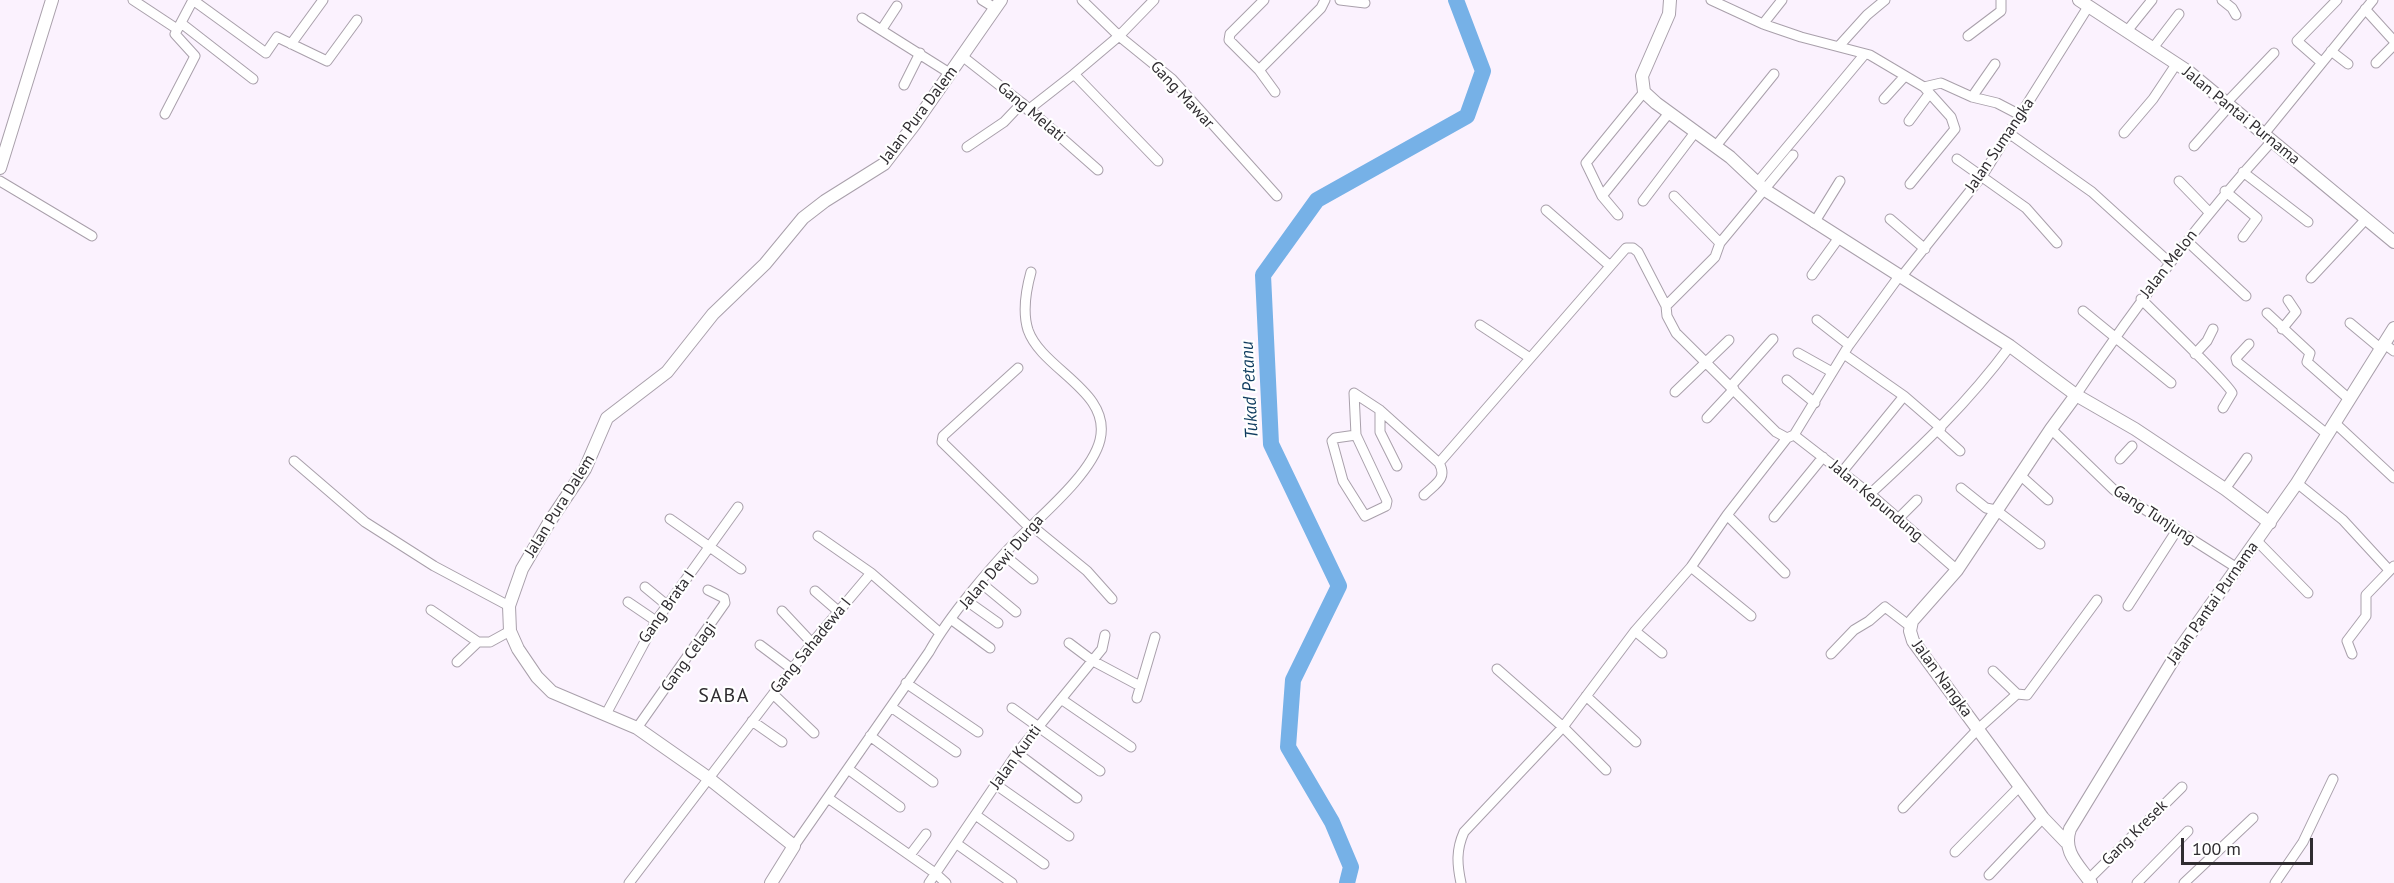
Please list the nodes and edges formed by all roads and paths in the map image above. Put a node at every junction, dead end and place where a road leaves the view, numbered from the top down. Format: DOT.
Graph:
graph roads {
  1 [pos="52,0"];
  2 [pos="133,0"];
  3 [pos="323,0"];
  4 [pos="982,0"];
  5 [pos="1083,0"];
  6 [pos="1154,0"];
  7 [pos="1264,0"];
  8 [pos="1325,0"];
  9 [pos="1340,0"];
  10 [pos="1670,0"];
  11 [pos="1711,0"];
  12 [pos="1782,0"];
  13 [pos="1886,0"];
  14 [pos="2001,0"];
  15 [pos="2152,0"];
  16 [pos="2222,0"];
  17 [pos="2337,0"];
  18 [pos="2373,0"];
  19 [pos="1365,3"];
  20 [pos="2084,3"];
  21 [pos="998,4"];
  22 [pos="897,6"];
  23 [pos="2365,9"];
  24 [pos="2179,14"];
  25 [pos="2236,15"];
  26 [pos="862,18"];
  27 [pos="357,20"];
  28 [pos="1763,24"];
  29 [pos="179,26"];
  30 [pos="882,28"];
  31 [pos="2127,31"];
  32 [pos="1119,36"];
  33 [pos="1968,36"];
  34 [pos="2394,43"];
  35 [pos="291,44"];
  36 [pos="1839,46"];
  37 [pos="2153,48"];
  38 [pos="2331,51"];
  39 [pos="920,53"];
  40 [pos="2274,53"];
  41 [pos="1864,55"];
  42 [pos="962,56"];
  43 [pos="2321,62"];
  44 [pos="2177,63"];
  45 [pos="2376,63"];
  46 [pos="1995,64"];
  47 [pos="2348,64"];
  48 [pos="1259,70"];
  49 [pos="951,74"];
  50 [pos="1074,74"];
  51 [pos="1774,74"];
  52 [pos="1904,77"];
  53 [pos="253,79"];
  54 [pos="904,85"];
  55 [pos="1927,90"];
  56 [pos="1275,92"];
  57 [pos="1644,92"];
  58 [pos="1972,97"];
  59 [pos="1884,99"];
  60 [pos="2228,105"];
  61 [pos="1025,106"];
  62 [pos="1670,113"];
  63 [pos="165,114"];
  64 [pos="2022,116"];
  65 [pos="1909,121"];
  66 [pos="1696,132"];
  67 [pos="2124,133"];
  68 [pos="2010,134"];
  69 [pos="2268,138"];
  70 [pos="2194,146"];
  71 [pos="967,147"];
  72 [pos="1715,147"];
  73 [pos="1793,155"];
  74 [pos="1957,159"];
  75 [pos="1158,161"];
  76 [pos="0,168"];
  77 [pos="1098,170"];
  78 [pos="2243,172"];
  79 [pos="1982,176"];
  80 [pos="2179,180"];
  81 [pos="0,181"];
  82 [pos="1840,182"];
  83 [pos="1910,184"];
  84 [pos="1761,186"];
  85 [pos="2225,191"];
  86 [pos="1277,196"];
  87 [pos="1602,196"];
  88 [pos="1674,196"];
  89 [pos="1642,201"];
  90 [pos="1546,210"];
  91 [pos="2209,212"];
  92 [pos="1618,215"];
  93 [pos="1890,219"];
  94 [pos="2366,219"];
  95 [pos="2308,222"];
  96 [pos="1814,223"];
  97 [pos="92,236"];
  98 [pos="2243,237"];
  99 [pos="1838,239"];
  100 [pos="2188,242"];
  101 [pos="2394,242"];
  102 [pos="1720,243"];
  103 [pos="2057,243"];
  104 [pos="1925,249"];
  105 [pos="2169,262"];
  106 [pos="1609,265"];
  107 [pos="1031,272"];
  108 [pos="1812,275"];
  109 [pos="1901,276"];
  110 [pos="2311,278"];
  111 [pos="2246,296"];
  112 [pos="2141,299"];
  113 [pos="2288,300"];
  114 [pos="1666,306"];
  115 [pos="2083,311"];
  116 [pos="2267,313"];
  117 [pos="1817,320"];
  118 [pos="2350,323"];
  119 [pos="1479,325"];
  120 [pos="2394,328"];
  121 [pos="2212,329"];
  122 [pos="2282,329"];
  123 [pos="2115,337"];
  124 [pos="1773,339"];
  125 [pos="1729,340"];
  126 [pos="2249,344"];
  127 [pos="2010,346"];
  128 [pos="2381,346"];
  129 [pos="1846,350"];
  130 [pos="2394,351"];
  131 [pos="1798,353"];
  132 [pos="2195,354"];
  133 [pos="1530,358"];
  134 [pos="1704,363"];
  135 [pos="1018,368"];
  136 [pos="1830,375"];
  137 [pos="1787,380"];
  138 [pos="2171,383"];
  139 [pos="1838,386"];
  140 [pos="1733,388"];
  141 [pos="1675,392"];
  142 [pos="2076,395"];
  143 [pos="1904,396"];
  144 [pos="2349,399"];
  145 [pos="1815,403"];
  146 [pos="2223,408"];
  147 [pos="1380,410"];
  148 [pos="1707,418"];
  149 [pos="2335,423"];
  150 [pos="1940,429"];
  151 [pos="2050,429"];
  152 [pos="2327,434"];
  153 [pos="1356,435"];
  154 [pos="1790,436"];
  155 [pos="2132,446"];
  156 [pos="1960,451"];
  157 [pos="1823,457"];
  158 [pos="2247,458"];
  159 [pos="2120,459"];
  160 [pos="294,461"];
  161 [pos="1439,463"];
  162 [pos="1397,466"];
  163 [pos="1842,472"];
  164 [pos="2020,475"];
  165 [pos="2394,478"];
  166 [pos="2297,483"];
  167 [pos="1961,488"];
  168 [pos="2225,489"];
  169 [pos="1870,494"];
  170 [pos="1424,495"];
  171 [pos="1917,500"];
  172 [pos="2048,500"];
  173 [pos="738,507"];
  174 [pos="1996,510"];
  175 [pos="1727,515"];
  176 [pos="1774,517"];
  177 [pos="1899,518"];
  178 [pos="670,519"];
  179 [pos="2270,523"];
  180 [pos="1031,527"];
  181 [pos="2176,530"];
  182 [pos="818,536"];
  183 [pos="2256,540"];
  184 [pos="2040,544"];
  185 [pos="707,547"];
  186 [pos="1004,555"];
  187 [pos="1691,567"];
  188 [pos="2237,568"];
  189 [pos="2392,568"];
  190 [pos="741,569"];
  191 [pos="1957,570"];
  192 [pos="871,573"];
  193 [pos="1785,573"];
  194 [pos="1033,579"];
  195 [pos="981,583"];
  196 [pos="645,587"];
  197 [pos="708,590"];
  198 [pos="815,591"];
  199 [pos="2308,593"];
  200 [pos="1112,599"];
  201 [pos="2097,600"];
  202 [pos="967,601"];
  203 [pos="628,602"];
  204 [pos="509,606"];
  205 [pos="668,606"];
  206 [pos="2128,606"];
  207 [pos="431,610"];
  208 [pos="782,611"];
  209 [pos="838,611"];
  210 [pos="1016,612"];
  211 [pos="1751,616"];
  212 [pos="952,620"];
  213 [pos="656,621"];
  214 [pos="998,624"];
  215 [pos="1911,627"];
  216 [pos="510,631"];
  217 [pos="1635,631"];
  218 [pos="940,633"];
  219 [pos="1105,635"];
  220 [pos="1155,637"];
  221 [pos="478,642"];
  222 [pos="812,643"];
  223 [pos="1069,643"];
  224 [pos="760,645"];
  225 [pos="990,648"];
  226 [pos="1662,653"];
  227 [pos="1831,654"];
  228 [pos="2352,654"];
  229 [pos="1093,661"];
  230 [pos="457,662"];
  231 [pos="792,669"];
  232 [pos="1497,669"];
  233 [pos="1993,671"];
  234 [pos="906,683"];
  235 [pos="1140,686"];
  236 [pos="773,694"];
  237 [pos="2018,694"];
  238 [pos="1586,696"];
  239 [pos="1137,698"];
  240 [pos="1061,699"];
  241 [pos="891,707"];
  242 [pos="1012,708"];
  243 [pos="606,714"];
  244 [pos="752,721"];
  245 [pos="1563,727"];
  246 [pos="637,728"];
  247 [pos="1036,728"];
  248 [pos="1978,729"];
  249 [pos="978,732"];
  250 [pos="814,733"];
  251 [pos="870,736"];
  252 [pos="782,742"];
  253 [pos="1636,742"];
  254 [pos="1131,747"];
  255 [pos="956,752"];
  256 [pos="1017,753"];
  257 [pos="848,770"];
  258 [pos="1101,771"];
  259 [pos="1606,771"];
  260 [pos="707,777"];
  261 [pos="2333,779"];
  262 [pos="933,782"];
  263 [pos="995,784"];
  264 [pos="2020,786"];
  265 [pos="2182,787"];
  266 [pos="828,798"];
  267 [pos="1077,798"];
  268 [pos="900,807"];
  269 [pos="1903,807"];
  270 [pos="976,816"];
  271 [pos="2043,818"];
  272 [pos="2253,818"];
  273 [pos="2188,831"];
  274 [pos="926,834"];
  275 [pos="1069,836"];
  276 [pos="2066,842"];
  277 [pos="957,844"];
  278 [pos="794,846"];
  279 [pos="1955,852"];
  280 [pos="910,855"];
  281 [pos="1044,864"];
  282 [pos="935,873"];
  283 [pos="1989,874"];
  284 [pos="2090,881"];
  285 [pos="629,883"];
  286 [pos="771,883"];
  287 [pos="929,883"];
  288 [pos="946,883"];
  289 [pos="1012,883"];
  290 [pos="1461,883"];
  291 [pos="2137,883"];
  292 [pos="2184,883"];
  293 [pos="2275,883"];
  1 -- 76 [label="street"];
  2 -- 29 [label="street"];
  3 -- 35 [label="street"];
  4 -- 21 [label="street"];
  5 -- 32 [label="street, Gang Mawar"];
  6 -- 32 [label="street"];
  7 -- 48 [label="street"];
  8 -- 48 [label="street"];
  9 -- 19 [label="street"];
  10 -- 57 [label="street"];
  11 -- 28 [label="street"];
  12 -- 28 [label="street"];
  13 -- 36 [label="street"];
  14 -- 33 [label="street"];
  15 -- 31 [label="street"];
  16 -- 25 [label="street"];
  17 -- 43 [label="street"];
  18 -- 23 [label="street, Jalan Melon"];
  20 -- 31 [label="street, Jalan Pantai Purnama"];
  20 -- 64 [label="street, Jalan Sumangka"];
  21 -- 42 [label="street, Jalan Pura Dalem"];
  22 -- 30 [label="street"];
  23 -- 34 [label="street"];
  23 -- 38 [label="street, Jalan Melon"];
  24 -- 37 [label="street"];
  26 -- 30 [label="street"];
  27 -- 35 [label="street"];
  28 -- 36 [label="street"];
  29 -- 35 [label="street"];
  29 -- 53 [label="street"];
  29 -- 63 [label="street"];
  30 -- 39 [label="street"];
  31 -- 37 [label="street, Jalan Pantai Purnama"];
  32 -- 50 [label="street"];
  32 -- 86 [label="street, Gang Mawar"];
  34 -- 45 [label="street"];
  36 -- 41 [label="street"];
  37 -- 44 [label="street, Jalan Pantai Purnama"];
  38 -- 43 [label="street, Jalan Melon"];
  38 -- 47 [label="street"];
  39 -- 49 [label="street"];
  39 -- 54 [label="street"];
  40 -- 60 [label="street"];
  41 -- 52 [label="street"];
  41 -- 84 [label="street"];
  42 -- 49 [label="street, Jalan Pura Dalem"];
  42 -- 61 [label="street, Gang Melati"];
  43 -- 69 [label="street, Jalan Melon"];
  44 -- 60 [label="street, Jalan Pantai Purnama"];
  44 -- 67 [label="street"];
  46 -- 58 [label="street"];
  48 -- 56 [label="street"];
  49 -- 204 [label="street, Jalan Pura Dalem"];
  50 -- 61 [label="street"];
  50 -- 75 [label="street"];
  51 -- 72 [label="street"];
  52 -- 55 [label="street"];
  52 -- 59 [label="street"];
  55 -- 58 [label="street"];
  55 -- 65 [label="street"];
  55 -- 83 [label="street"];
  57 -- 62 [label="street"];
  57 -- 87 [label="street"];
  58 -- 64 [label="street"];
  60 -- 69 [label="street, Jalan Pantai Purnama"];
  60 -- 70 [label="street"];
  61 -- 71 [label="street"];
  61 -- 77 [label="street, Gang Melati"];
  62 -- 66 [label="street"];
  62 -- 87 [label="street"];
  64 -- 68 [label="street, Jalan Sumangka"];
  66 -- 72 [label="street"];
  66 -- 89 [label="street"];
  68 -- 79 [label="street, Jalan Sumangka"];
  68 -- 105 [label="street"];
  69 -- 78 [label="street, Jalan Melon"];
  69 -- 94 [label="street, Jalan Pantai Purnama"];
  72 -- 84 [label="street"];
  73 -- 84 [label="street"];
  74 -- 79 [label="street"];
  78 -- 85 [label="street, Jalan Melon"];
  78 -- 95 [label="street"];
  79 -- 103 [label="street"];
  79 -- 104 [label="street, Jalan Sumangka"];
  80 -- 91 [label="street"];
  81 -- 97 [label="street"];
  82 -- 96 [label="street"];
  84 -- 96 [label="street"];
  84 -- 102 [label="street"];
  85 -- 91 [label="street, Jalan Melon"];
  85 -- 98 [label="street"];
  87 -- 92 [label="street"];
  88 -- 102 [label="street"];
  90 -- 106 [label="street"];
  91 -- 100 [label="street, Jalan Melon"];
  93 -- 104 [label="street"];
  94 -- 101 [label="street, Jalan Pantai Purnama"];
  94 -- 110 [label="street"];
  96 -- 99 [label="street"];
  99 -- 108 [label="street"];
  99 -- 109 [label="street"];
  100 -- 105 [label="street, Jalan Melon"];
  100 -- 111 [label="street"];
  102 -- 114 [label="street"];
  104 -- 109 [label="street, Jalan Sumangka"];
  105 -- 112 [label="street, Jalan Melon"];
  106 -- 114 [label="street, Jalan Kepundung"];
  106 -- 133 [label="street"];
  107 -- 180 [label="street, Jalan Dewi Durga"];
  109 -- 127 [label="street"];
  109 -- 129 [label="street, Jalan Sumangka"];
  112 -- 123 [label="street, Jalan Melon"];
  112 -- 132 [label="street"];
  113 -- 122 [label="street"];
  114 -- 134 [label="street, Jalan Kepundung"];
  115 -- 123 [label="street"];
  116 -- 122 [label="street"];
  117 -- 129 [label="street"];
  118 -- 128 [label="street"];
  119 -- 133 [label="street"];
  120 -- 128 [label="street, Jalan Pantai Purnama"];
  121 -- 132 [label="street"];
  122 -- 144 [label="street"];
  123 -- 138 [label="street"];
  123 -- 142 [label="street, Jalan Melon"];
  124 -- 140 [label="street"];
  125 -- 134 [label="street"];
  126 -- 152 [label="street"];
  127 -- 142 [label="street"];
  127 -- 150 [label="street"];
  128 -- 130 [label="street"];
  128 -- 144 [label="street, Jalan Pantai Purnama"];
  129 -- 136 [label="street, Jalan Sumangka"];
  129 -- 143 [label="street"];
  131 -- 136 [label="street"];
  132 -- 146 [label="street"];
  133 -- 161 [label="street"];
  134 -- 140 [label="street, Jalan Kepundung"];
  134 -- 141 [label="street"];
  135 -- 180 [label="street"];
  136 -- 139 [label="street"];
  136 -- 145 [label="street, Jalan Sumangka"];
  137 -- 145 [label="street"];
  140 -- 148 [label="street"];
  140 -- 154 [label="street, Jalan Kepundung"];
  142 -- 151 [label="street, Jalan Nangka"];
  142 -- 168 [label="street"];
  143 -- 150 [label="street"];
  143 -- 163 [label="street"];
  144 -- 149 [label="street, Jalan Pantai Purnama"];
  145 -- 154 [label="street, Jalan Sumangka"];
  147 -- 153 [label="street"];
  147 -- 161 [label="street"];
  147 -- 162 [label="street"];
  149 -- 152 [label="street, Jalan Pantai Purnama"];
  149 -- 165 [label="street"];
  150 -- 156 [label="street"];
  150 -- 169 [label="street"];
  151 -- 164 [label="street, Jalan Nangka"];
  151 -- 181 [label="street, Gang Tunjung"];
  152 -- 166 [label="street, Jalan Pantai Purnama"];
  153 -- 153 [label="street"];
  154 -- 157 [label="street, Jalan Kepundung"];
  154 -- 175 [label="street, Jalan Sumangka"];
  155 -- 159 [label="street"];
  157 -- 163 [label="street, Jalan Kepundung"];
  157 -- 176 [label="street"];
  158 -- 168 [label="street"];
  160 -- 204 [label="street"];
  161 -- 170 [label="street"];
  163 -- 169 [label="street, Jalan Kepundung"];
  164 -- 172 [label="street"];
  164 -- 174 [label="street, Jalan Nangka"];
  166 -- 179 [label="street, Jalan Pantai Purnama"];
  166 -- 189 [label="street"];
  167 -- 174 [label="street"];
  168 -- 179 [label="street"];
  169 -- 177 [label="street, Jalan Kepundung"];
  171 -- 177 [label="street"];
  173 -- 185 [label="street, Gang Brata I"];
  174 -- 184 [label="street"];
  174 -- 191 [label="street, Jalan Nangka"];
  175 -- 187 [label="street, Jalan Sumangka"];
  175 -- 193 [label="street"];
  177 -- 191 [label="street, Jalan Kepundung"];
  178 -- 185 [label="street"];
  179 -- 183 [label="street, Jalan Pantai Purnama"];
  180 -- 186 [label="street, Jalan Dewi Durga"];
  180 -- 200 [label="street"];
  181 -- 188 [label="street, Gang Tunjung"];
  181 -- 206 [label="street"];
  182 -- 192 [label="street"];
  183 -- 188 [label="street, Jalan Pantai Purnama"];
  183 -- 199 [label="street"];
  185 -- 190 [label="street"];
  185 -- 205 [label="street, Gang Brata I"];
  186 -- 194 [label="street"];
  186 -- 195 [label="street, Jalan Dewi Durga"];
  187 -- 211 [label="street"];
  187 -- 217 [label="street, Jalan Sumangka"];
  188 -- 276 [label="street, Jalan Pantai Purnama"];
  189 -- 228 [label="street"];
  191 -- 215 [label="street, Jalan Nangka"];
  192 -- 209 [label="street, Gang Sahadewa I"];
  192 -- 218 [label="street"];
  195 -- 202 [label="street, Jalan Dewi Durga"];
  195 -- 210 [label="street"];
  196 -- 205 [label="street"];
  197 -- 246 [label="street, Gang Celagi"];
  198 -- 209 [label="street"];
  201 -- 237 [label="street"];
  202 -- 212 [label="street, Jalan Dewi Durga"];
  202 -- 214 [label="street"];
  203 -- 213 [label="street"];
  204 -- 216 [label="street, Jalan Pura Dalem"];
  205 -- 213 [label="street, Gang Brata I"];
  207 -- 221 [label="street"];
  208 -- 222 [label="street"];
  209 -- 222 [label="street, Gang Sahadewa I"];
  212 -- 218 [label="street, Jalan Dewi Durga"];
  212 -- 225 [label="street"];
  213 -- 243 [label="street, Gang Brata I"];
  215 -- 227 [label="street"];
  215 -- 248 [label="street, Jalan Nangka"];
  216 -- 221 [label="street"];
  216 -- 243 [label="street, Jalan Pura Dalem"];
  217 -- 226 [label="street"];
  217 -- 238 [label="street, Jalan Sumangka"];
  218 -- 234 [label="street, Jalan Dewi Durga"];
  219 -- 229 [label="street, Jalan Kunti"];
  220 -- 235 [label="street"];
  221 -- 230 [label="street"];
  222 -- 231 [label="street, Gang Sahadewa I"];
  223 -- 229 [label="street"];
  224 -- 231 [label="street"];
  229 -- 235 [label="street"];
  229 -- 240 [label="street, Jalan Kunti"];
  231 -- 236 [label="street, Gang Sahadewa I"];
  232 -- 245 [label="street"];
  233 -- 237 [label="street"];
  234 -- 241 [label="street, Jalan Dewi Durga"];
  234 -- 249 [label="street"];
  235 -- 239 [label="street"];
  236 -- 244 [label="street, Gang Sahadewa I"];
  236 -- 250 [label="street"];
  237 -- 248 [label="street"];
  238 -- 245 [label="street, Jalan Sumangka"];
  238 -- 253 [label="street"];
  240 -- 247 [label="street, Jalan Kunti"];
  240 -- 254 [label="street"];
  241 -- 251 [label="street, Jalan Dewi Durga"];
  241 -- 255 [label="street"];
  242 -- 247 [label="street"];
  243 -- 246 [label="street, Jalan Pura Dalem"];
  244 -- 252 [label="street"];
  244 -- 260 [label="street, Gang Sahadewa I"];
  245 -- 259 [label="street"];
  245 -- 290 [label="street, Jalan Sumangka"];
  246 -- 260 [label="street, Jalan Pura Dalem"];
  247 -- 256 [label="street, Jalan Kunti"];
  247 -- 258 [label="street"];
  248 -- 264 [label="street, Jalan Nangka"];
  248 -- 269 [label="street"];
  251 -- 257 [label="street, Jalan Dewi Durga"];
  251 -- 262 [label="street"];
  256 -- 263 [label="street, Jalan Kunti"];
  256 -- 267 [label="street"];
  257 -- 266 [label="street, Jalan Dewi Durga"];
  257 -- 268 [label="street"];
  260 -- 278 [label="street, Jalan Pura Dalem"];
  260 -- 285 [label="street, Gang Sahadewa I"];
  261 -- 293 [label="street"];
  263 -- 270 [label="street, Jalan Kunti"];
  263 -- 275 [label="street"];
  264 -- 271 [label="street, Jalan Nangka"];
  264 -- 279 [label="street"];
  265 -- 284 [label="street, Gang Kresek"];
  266 -- 278 [label="street, Jalan Dewi Durga"];
  266 -- 280 [label="street"];
  270 -- 277 [label="street, Jalan Kunti"];
  270 -- 281 [label="street"];
  271 -- 276 [label="street, Jalan Nangka"];
  271 -- 283 [label="street"];
  272 -- 292 [label="street"];
  273 -- 291 [label="street"];
  274 -- 280 [label="street"];
  276 -- 284 [label="street"];
  277 -- 282 [label="street, Jalan Kunti"];
  277 -- 289 [label="street"];
  278 -- 286 [label="street"];
  280 -- 282 [label="street"];
  282 -- 287 [label="street, Jalan Kunti"];
  282 -- 288 [label="street"];
}
